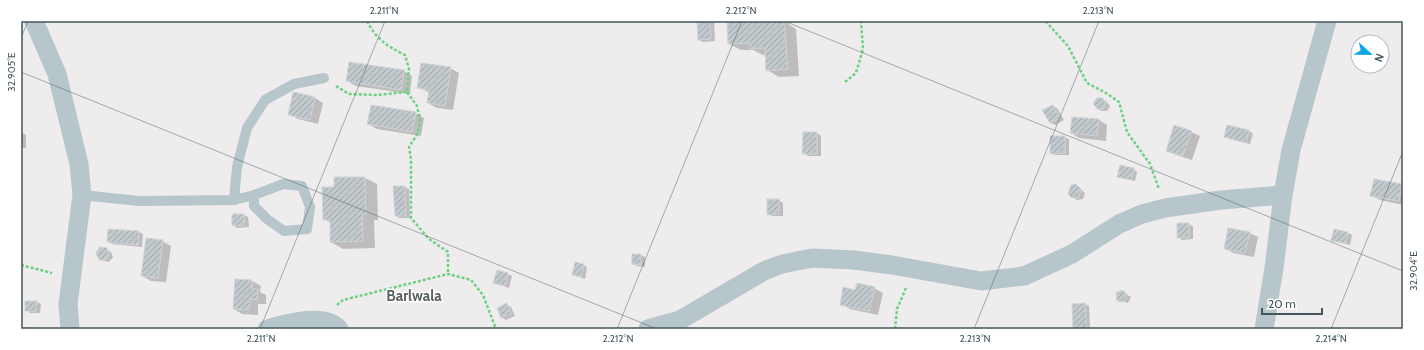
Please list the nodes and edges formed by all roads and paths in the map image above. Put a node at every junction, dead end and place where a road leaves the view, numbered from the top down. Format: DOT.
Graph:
graph roads {
  1 [pos="34,21"];
  2 [pos="367,21"];
  3 [pos="861,21"];
  4 [pos="1046,21"];
  5 [pos="1327,21"];
  6 [pos="324,78"];
  7 [pos="845,82"];
  8 [pos="407,92"];
  9 [pos="82,195"];
  10 [pos="1283,195"];
  11 [pos="254,196"];
  12 [pos="234,200"];
  13 [pos="1165,208"];
  14 [pos="21,265"];
  15 [pos="910,268"];
  16 [pos="448,274"];
  17 [pos="70,277"];
  18 [pos="316,320"];
  19 [pos="70,329"];
  20 [pos="266,329"];
  21 [pos="339,329"];
  22 [pos="496,329"];
  23 [pos="648,329"];
  24 [pos="895,329"];
  25 [pos="1264,329"];
  1 -- 9 [label="street"];
  2 -- 8 [label="path"];
  3 -- 7 [label="path"];
  4 -- 13 [label="path"];
  5 -- 10 [label="street"];
  6 -- 8 [label="path"];
  6 -- 12 [label="lane"];
  8 -- 16 [label="path"];
  9 -- 12 [label="lane"];
  9 -- 17 [label="street"];
  10 -- 13 [label="street"];
  10 -- 25 [label="street"];
  11 -- 11 [label="lane"];
  11 -- 12 [label="lane"];
  13 -- 15 [label="street"];
  14 -- 17 [label="path"];
  15 -- 23 [label="street"];
  15 -- 24 [label="path"];
  16 -- 18 [label="path"];
  16 -- 22 [label="path"];
  17 -- 19 [label="street"];
  18 -- 20 [label="street"];
  18 -- 21 [label="street"];
}
